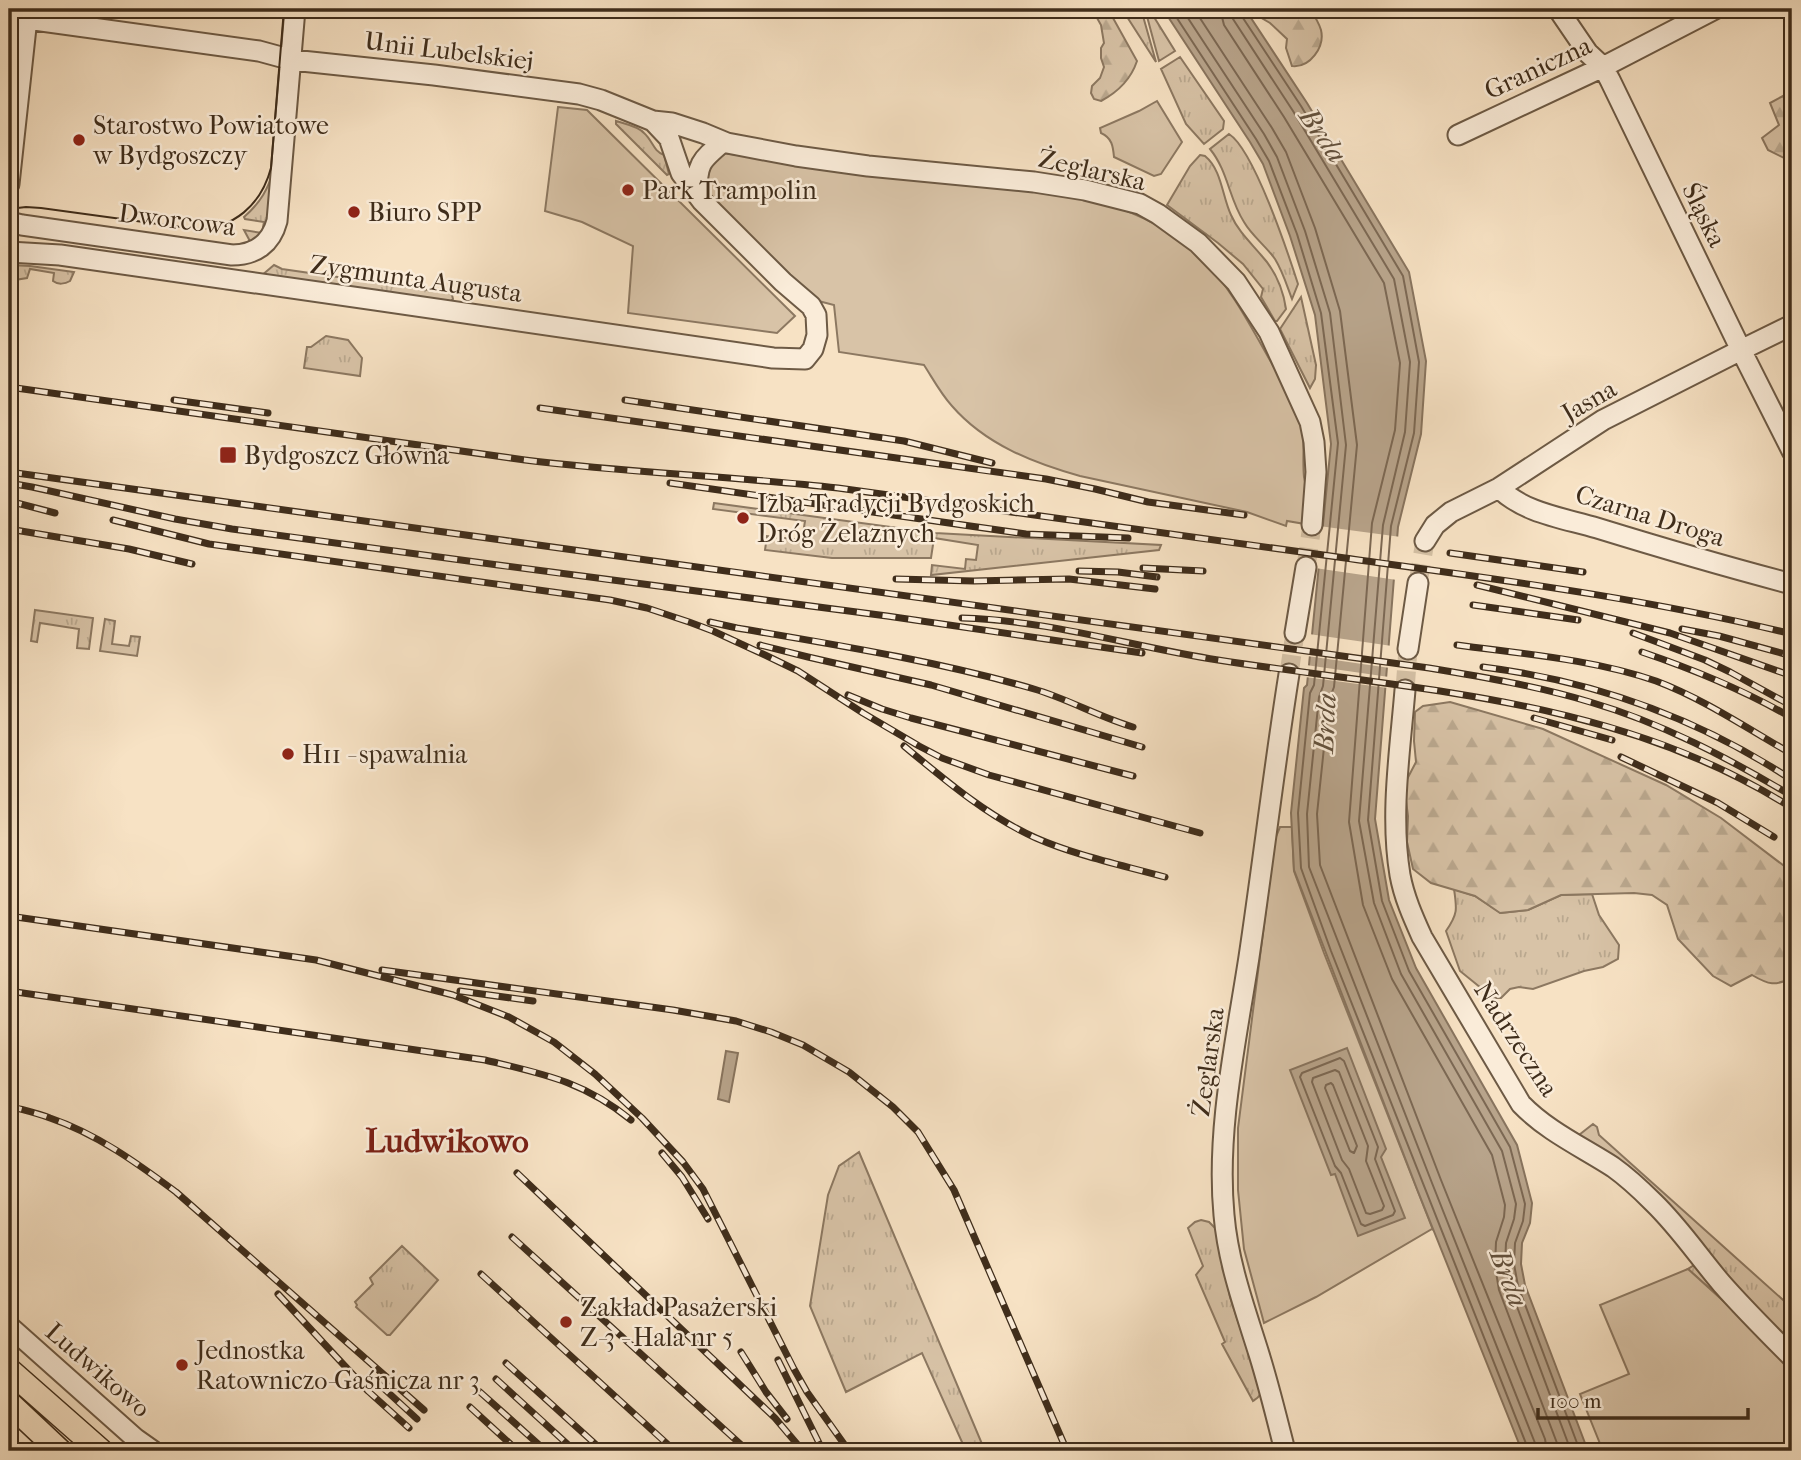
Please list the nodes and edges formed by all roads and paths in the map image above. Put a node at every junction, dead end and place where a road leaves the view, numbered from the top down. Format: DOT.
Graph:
graph roads {
  1 [pos="295,9"];
  2 [pos="1558,9"];
  3 [pos="1715,9"];
  4 [pos="27,14"];
  5 [pos="292,60"];
  6 [pos="1603,67"];
  7 [pos="653,121"];
  8 [pos="1458,135"];
  9 [pos="723,142"];
  10 [pos="9,184"];
  11 [pos="697,194"];
  12 [pos="9,222"];
  13 [pos="12,248"];
  14 [pos="1792,325"];
  15 [pos="1741,350"];
  16 [pos="1792,451"];
  17 [pos="1499,488"];
  18 [pos="1312,525"];
  19 [pos="1425,541"];
  20 [pos="1306,567"];
  21 [pos="1418,583"];
  22 [pos="1792,584"];
  23 [pos="1295,633"];
  24 [pos="1408,649"];
  25 [pos="1289,674"];
  26 [pos="1405,690"];
  27 [pos="9,1326"];
  28 [pos="1792,1357"];
  29 [pos="9,1370"];
  30 [pos="9,1403"];
  31 [pos="60,1451"];
  32 [pos="101,1451"];
  33 [pos="153,1451"];
  34 [pos="1285,1451"];
  1 -- 5 [label="street, Dworcowa"];
  2 -- 6 [label="street, Śląska"];
  3 -- 6 [label="street, Graniczna"];
  4 -- 5 [label="street, Unii Lubelskiej"];
  4 -- 10 [label="street"];
  5 -- 7 [label="street, Unii Lubelskiej"];
  5 -- 12 [label="street, Dworcowa"];
  6 -- 8 [label="street, Graniczna"];
  6 -- 15 [label="street, Śląska"];
  7 -- 9 [label="street, Żeglarska"];
  7 -- 11 [label="street"];
  9 -- 11 [label="street"];
  9 -- 18 [label="street, Żeglarska"];
  11 -- 13 [label="street, Zygmunta Augusta"];
  14 -- 15 [label="street, Jasna"];
  15 -- 16 [label="street, Śląska"];
  15 -- 17 [label="street, Jasna"];
  17 -- 19 [label="street, Jasna"];
  17 -- 22 [label="street, Czarna Droga"];
  20 -- 23 [label="street"];
  21 -- 24 [label="street"];
  25 -- 34 [label="street, Żeglarska"];
  26 -- 28 [label="street, Nadrzeczna"];
  27 -- 33 [label="street, Ludwikowo"];
  29 -- 32 [label="main road"];
  30 -- 31 [label="main road"];
}
